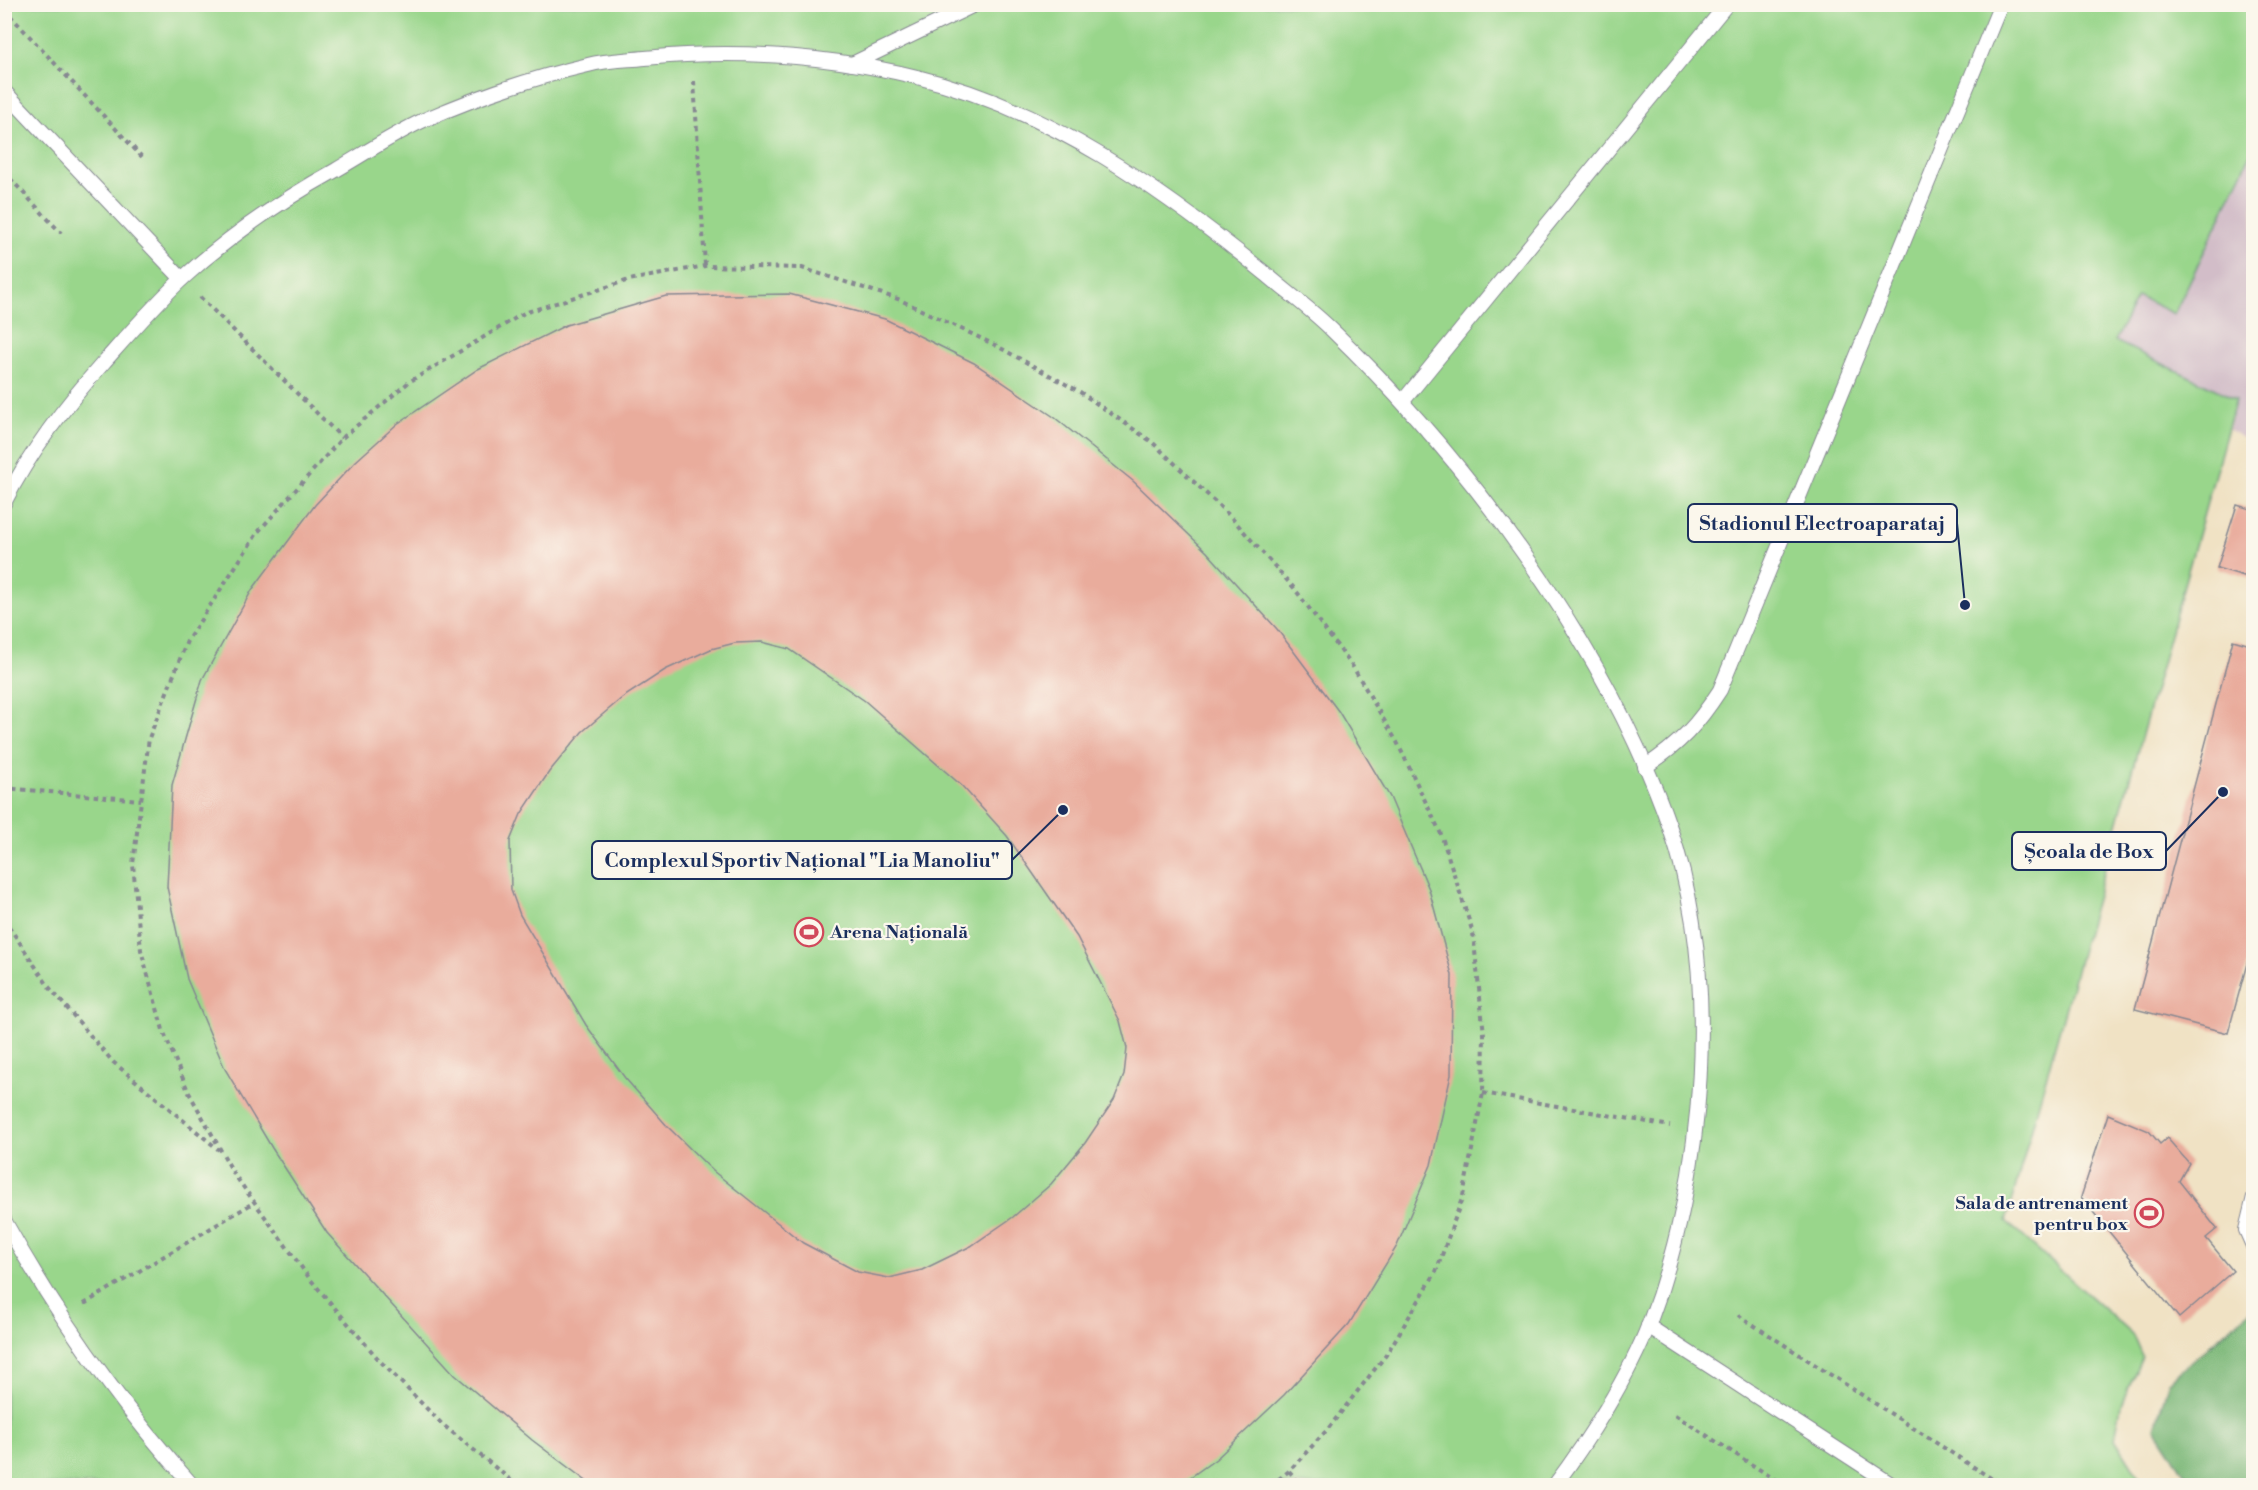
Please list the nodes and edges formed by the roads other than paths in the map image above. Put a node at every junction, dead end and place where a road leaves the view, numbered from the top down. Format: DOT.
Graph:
graph roads {
  1 [pos="976,4"];
  2 [pos="1727,4"];
  3 [pos="2001,4"];
  4 [pos="852,64"];
  5 [pos="4,91"];
  6 [pos="182,279"];
  7 [pos="1403,401"];
  8 [pos="4,503"];
  9 [pos="1645,767"];
  10 [pos="2253,1197"];
  11 [pos="4,1220"];
  12 [pos="2253,1248"];
  13 [pos="1648,1326"];
  14 [pos="193,1485"];
  15 [pos="1554,1485"];
  16 [pos="1894,1485"];
  1 -- 4 [label="lane"];
  2 -- 7 [label="lane"];
  3 -- 9 [label="lane"];
  4 -- 6 [label="lane"];
  4 -- 7 [label="lane"];
  5 -- 6 [label="lane"];
  6 -- 8 [label="lane"];
  7 -- 9 [label="lane"];
  9 -- 13 [label="lane"];
  10 -- 12 [label="lane"];
  11 -- 14 [label="lane"];
  13 -- 15 [label="lane"];
  13 -- 16 [label="lane"];
}
